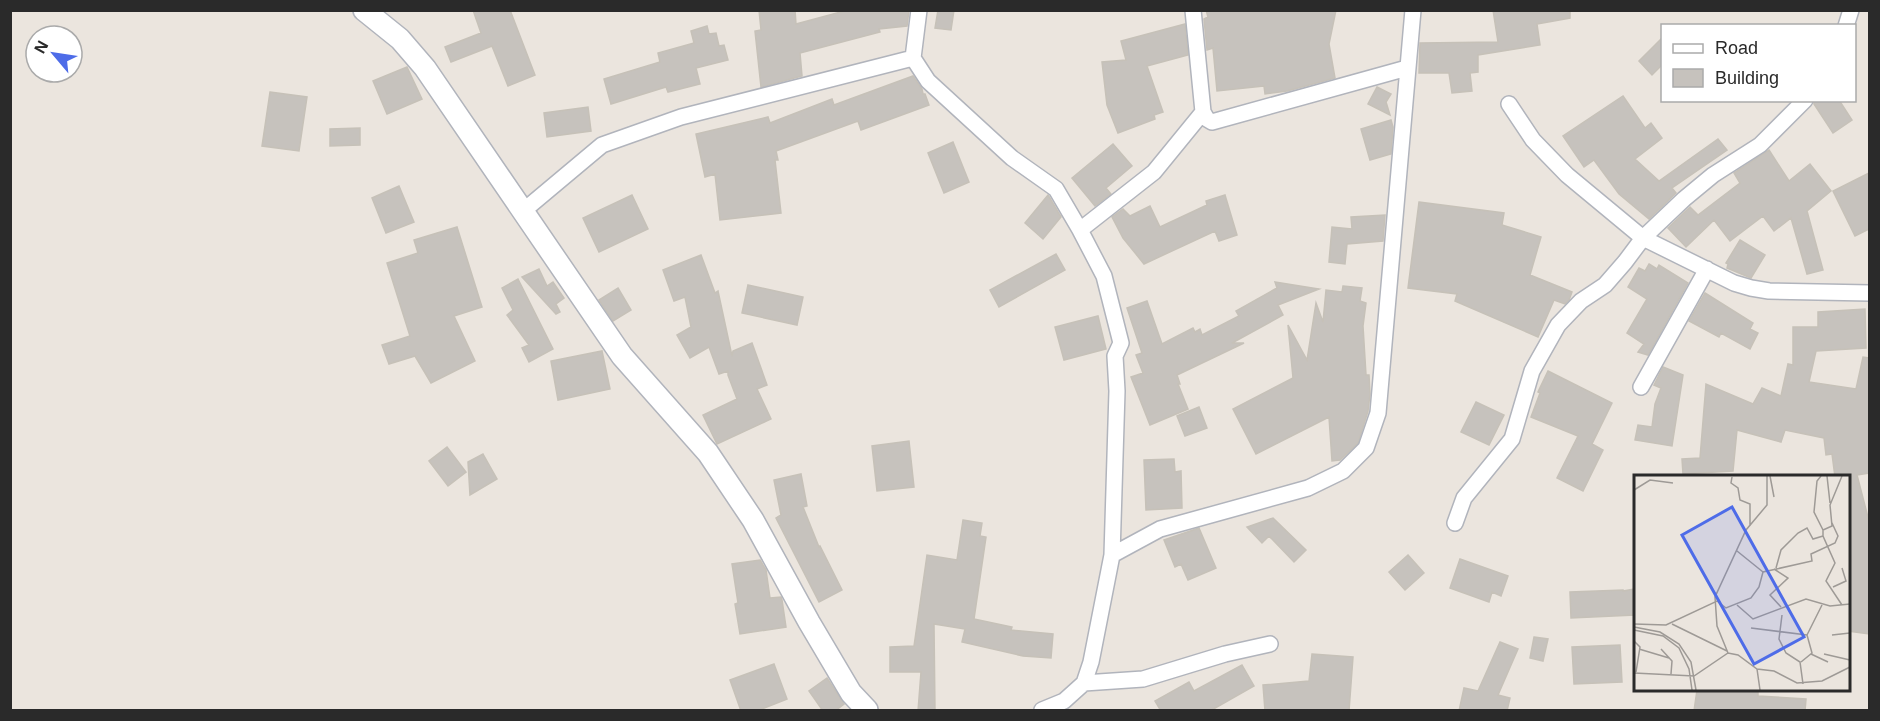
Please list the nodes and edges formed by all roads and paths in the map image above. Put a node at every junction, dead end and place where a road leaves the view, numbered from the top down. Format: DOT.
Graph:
graph roads {
  1 [pos="364,10"];
  2 [pos="919,10"];
  3 [pos="1193,10"];
  4 [pos="1413,10"];
  5 [pos="913,58"];
  6 [pos="1407,68"];
  7 [pos="1803,102"];
  8 [pos="1509,104"];
  9 [pos="1203,112"];
  10 [pos="522,212"];
  11 [pos="1080,230"];
  12 [pos="1643,238"];
  13 [pos="1707,269"];
  14 [pos="1869,292"];
  15 [pos="1641,387"];
  16 [pos="1455,523"];
  17 [pos="1112,555"];
  18 [pos="1270,644"];
  19 [pos="1084,683"];
  20 [pos="867,711"];
  21 [pos="1042,711"];
  1 -- 10 [label="street"];
  2 -- 5 [label="street"];
  3 -- 9 [label="street"];
  4 -- 6 [label="street"];
  5 -- 10 [label="street"];
  5 -- 11 [label="street"];
  6 -- 9 [label="street"];
  6 -- 17 [label="street"];
  7 -- 12 [label="street"];
  8 -- 12 [label="street"];
  9 -- 11 [label="street"];
  10 -- 20 [label="street"];
  11 -- 17 [label="street"];
  12 -- 13 [label="street"];
  12 -- 16 [label="street"];
  13 -- 14 [label="street"];
  13 -- 15 [label="street"];
  17 -- 19 [label="street"];
  18 -- 19 [label="street"];
  19 -- 21 [label="street"];
}
